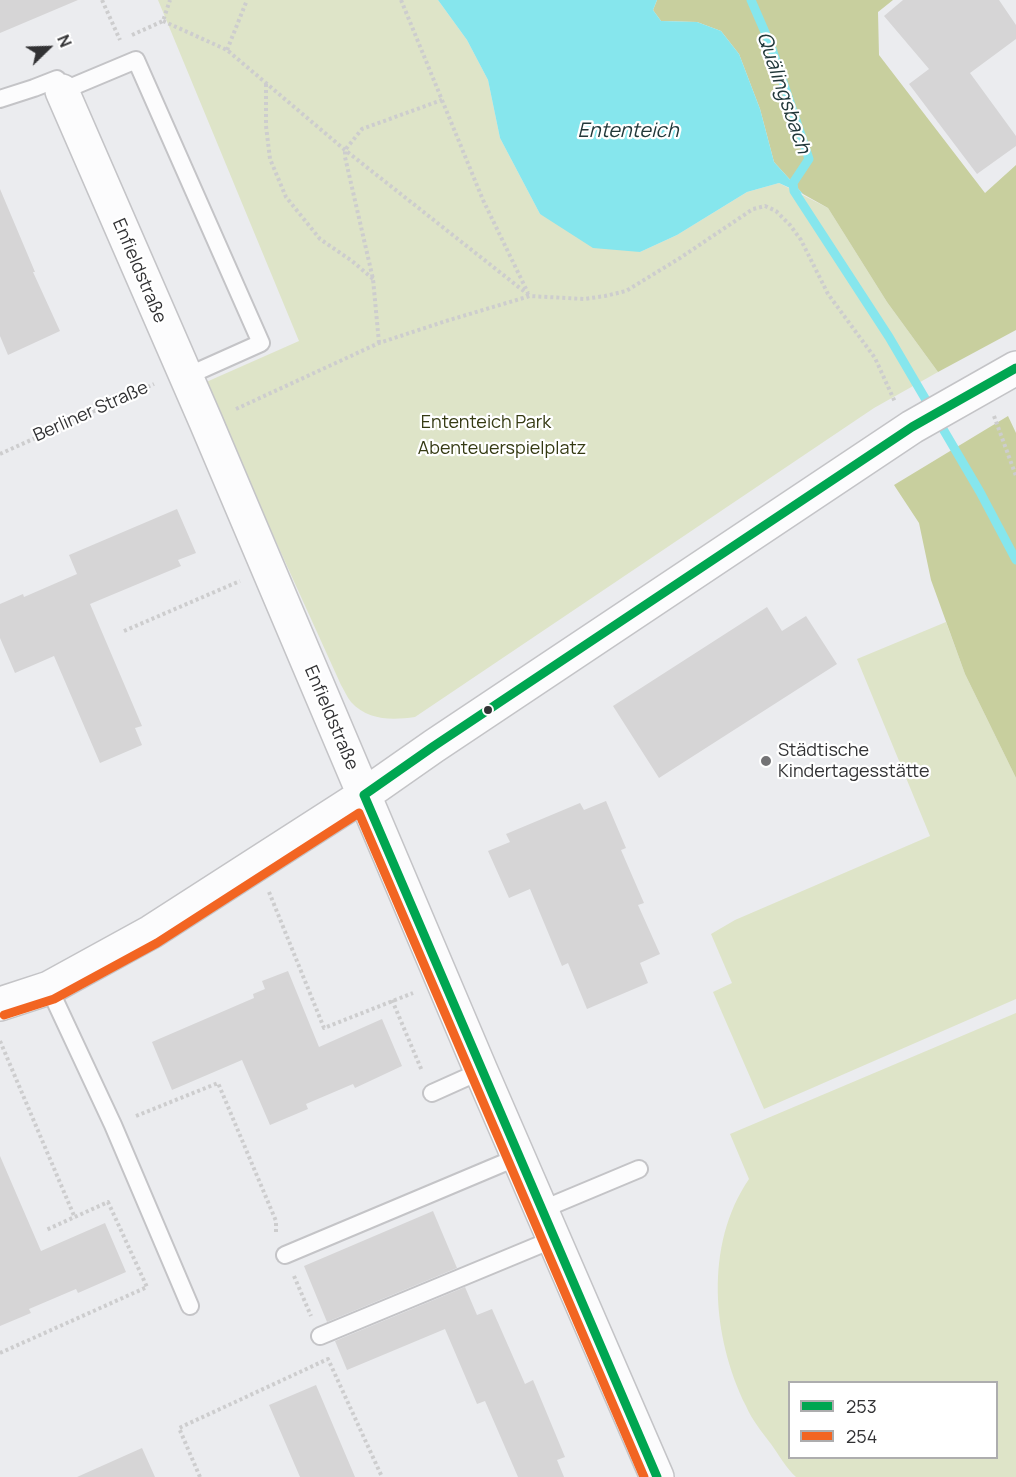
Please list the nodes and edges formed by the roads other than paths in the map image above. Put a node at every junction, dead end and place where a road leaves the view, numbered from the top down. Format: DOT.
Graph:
graph roads {
  1 [pos="62,91"];
  2 [pos="0,99"];
  3 [pos="1016,368"];
  4 [pos="184,374"];
  5 [pos="364,795"];
  6 [pos="49,988"];
  7 [pos="0,1004"];
  8 [pos="481,1071"];
  9 [pos="432,1093"];
  10 [pos="518,1157"];
  11 [pos="639,1169"];
  12 [pos="541,1210"];
  13 [pos="554,1239"];
  14 [pos="285,1255"];
  15 [pos="190,1306"];
  16 [pos="320,1336"];
  17 [pos="657,1477"];
  1 -- 2 [label="lane"];
  1 -- 4 [label="street, Enfieldstraße"];
  1 -- 4 [label="lane"];
  3 -- 5 [label="street"];
  4 -- 5 [label="street, Enfieldstraße"];
  5 -- 6 [label="street"];
  5 -- 8 [label="street, Enfieldstraße"];
  6 -- 7 [label="street"];
  6 -- 15 [label="lane"];
  8 -- 9 [label="lane"];
  8 -- 10 [label="street, Enfieldstraße"];
  10 -- 12 [label="street, Enfieldstraße"];
  10 -- 14 [label="lane"];
  11 -- 12 [label="lane"];
  12 -- 13 [label="street, Enfieldstraße"];
  13 -- 16 [label="lane"];
  13 -- 17 [label="street, Enfieldstraße"];
}
